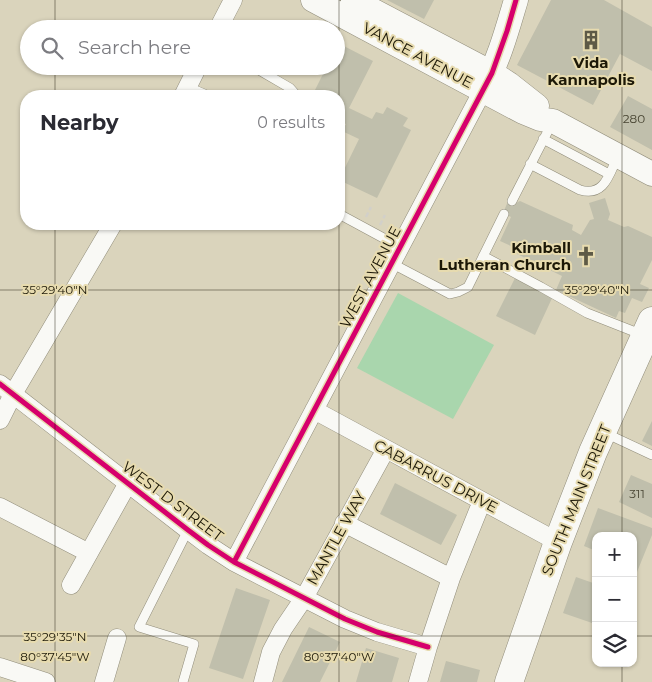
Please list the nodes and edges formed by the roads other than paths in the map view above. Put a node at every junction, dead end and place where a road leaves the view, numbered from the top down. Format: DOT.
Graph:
graph roads {
  1 [pos="233,0"];
  2 [pos="313,0"];
  3 [pos="353,0"];
  4 [pos="516,0"];
  5 [pos="223,20"];
  6 [pos="193,75"];
  7 [pos="268,75"];
  8 [pos="487,82"];
  9 [pos="186,90"];
  10 [pos="292,90"];
  11 [pos="549,127"];
  12 [pos="530,164"];
  13 [pos="614,165"];
  14 [pos="652,174"];
  15 [pos="512,200"];
  16 [pos="504,214"];
  17 [pos="345,217"];
  18 [pos="109,230"];
  19 [pos="400,247"];
  20 [pos="483,256"];
  21 [pos="392,263"];
  22 [pos="650,332"];
  23 [pos="7,389"];
  24 [pos="314,410"];
  25 [pos="0,420"];
  26 [pos="602,432"];
  27 [pos="386,449"];
  28 [pos="652,455"];
  29 [pos="128,483"];
  30 [pos="482,501"];
  31 [pos="0,507"];
  32 [pos="344,523"];
  33 [pos="188,530"];
  34 [pos="558,542"];
  35 [pos="89,553"];
  36 [pos="234,562"];
  37 [pos="451,578"];
  38 [pos="71,585"];
  39 [pos="304,598"];
  40 [pos="117,638"];
  41 [pos="428,647"];
  42 [pos="0,667"];
  43 [pos="46,682"];
  44 [pos="104,682"];
  45 [pos="183,682"];
  46 [pos="263,682"];
  47 [pos="418,682"];
  48 [pos="509,682"];
  1 -- 5 [label="street"];
  2 -- 8 [label="street, VANCE AVENUE"];
  3 -- 8 [label="street, VANCE AVENUE"];
  4 -- 8 [label="street, WEST AVENUE"];
  6 -- 9 [label="street"];
  7 -- 10 [label="lane"];
  8 -- 11 [label="street, VANCE AVENUE"];
  8 -- 19 [label="street, WEST AVENUE"];
  11 -- 12 [label="lane"];
  11 -- 13 [label="street, VANCE AVENUE"];
  12 -- 13 [label="lane"];
  12 -- 15 [label="lane"];
  13 -- 14 [label="street, VANCE AVENUE"];
  16 -- 20 [label="lane"];
  17 -- 19 [label="lane"];
  18 -- 23 [label="street"];
  19 -- 21 [label="street, WEST AVENUE"];
  20 -- 21 [label="lane"];
  20 -- 22 [label="lane"];
  21 -- 24 [label="street, WEST AVENUE"];
  22 -- 26 [label="main road, SOUTH MAIN STREET"];
  23 -- 25 [label="street"];
  23 -- 29 [label="street, WEST D STREET"];
  24 -- 27 [label="street, CABARRUS DRIVE"];
  24 -- 36 [label="street, WEST AVENUE"];
  26 -- 28 [label="lane"];
  26 -- 34 [label="main road, SOUTH MAIN STREET"];
  27 -- 30 [label="street, CABARRUS DRIVE"];
  27 -- 32 [label="street, MANTLE WAY"];
  29 -- 33 [label="street, WEST D STREET"];
  29 -- 35 [label="street"];
  30 -- 34 [label="street, CABARRUS DRIVE"];
  30 -- 37 [label="street"];
  31 -- 35 [label="street"];
  32 -- 37 [label="street"];
  32 -- 39 [label="street, MANTLE WAY"];
  33 -- 36 [label="street, WEST D STREET"];
  33 -- 45 [label="lane"];
  34 -- 48 [label="main road, SOUTH MAIN STREET"];
  35 -- 38 [label="street"];
  36 -- 39 [label="street, WEST D STREET"];
  37 -- 41 [label="street"];
  39 -- 41 [label="street, WEST D STREET"];
  39 -- 46 [label="street, MANTLE WAY"];
  40 -- 44 [label="street"];
  41 -- 47 [label="street"];
  42 -- 43 [label="street"];
}
